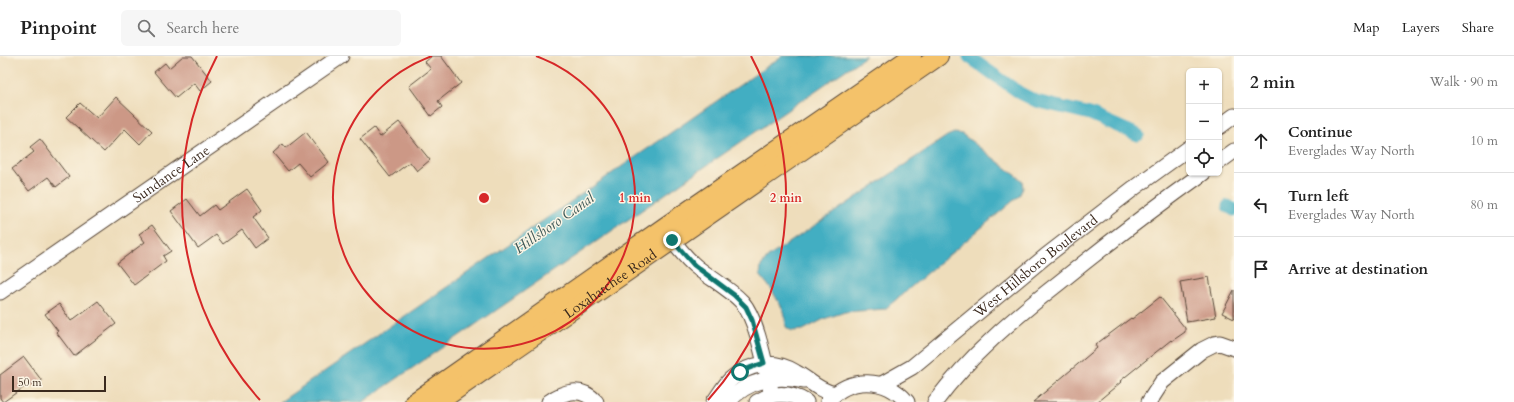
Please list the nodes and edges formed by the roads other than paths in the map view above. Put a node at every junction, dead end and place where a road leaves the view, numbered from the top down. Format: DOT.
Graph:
graph roads {
  1 [pos="341,56"];
  2 [pos="912,56"];
  3 [pos="939,56"];
  4 [pos="1234,116"];
  5 [pos="1222,125"];
  6 [pos="1186,150"];
  7 [pos="1234,151"];
  8 [pos="1222,160"];
  9 [pos="1199,176"];
  10 [pos="672,240"];
  11 [pos="0,292"];
  12 [pos="1234,348"];
  13 [pos="764,363"];
  14 [pos="768,379"];
  15 [pos="809,383"];
  16 [pos="882,384"];
  17 [pos="772,395"];
  18 [pos="831,398"];
  19 [pos="414,402"];
  20 [pos="439,402"];
  21 [pos="549,402"];
  22 [pos="596,402"];
  23 [pos="714,402"];
  24 [pos="728,402"];
  25 [pos="757,402"];
  26 [pos="806,402"];
  27 [pos="907,402"];
  28 [pos="935,402"];
  29 [pos="1149,402"];
  1 -- 11 [label="street, Sundance Lane"];
  2 -- 19 [label="main road, Loxahatchee Road"];
  3 -- 10 [label="main road, Loxahatchee Road"];
  4 -- 5 [label="street"];
  6 -- 16 [label="street, West Hillsboro Boulevard"];
  7 -- 8 [label="street"];
  9 -- 28 [label="street, West Hillsboro Boulevard"];
  10 -- 13 [label="street"];
  10 -- 20 [label="main road, Loxahatchee Road"];
  12 -- 29 [label="street"];
  13 -- 14 [label="street"];
  13 -- 15 [label="street"];
  13 -- 23 [label="street"];
  14 -- 15 [label="street"];
  14 -- 17 [label="street"];
  14 -- 24 [label="street"];
  15 -- 18 [label="street"];
  16 -- 18 [label="street"];
  16 -- 27 [label="street"];
  17 -- 25 [label="street"];
  17 -- 26 [label="street"];
  21 -- 22 [label="street"];
}
